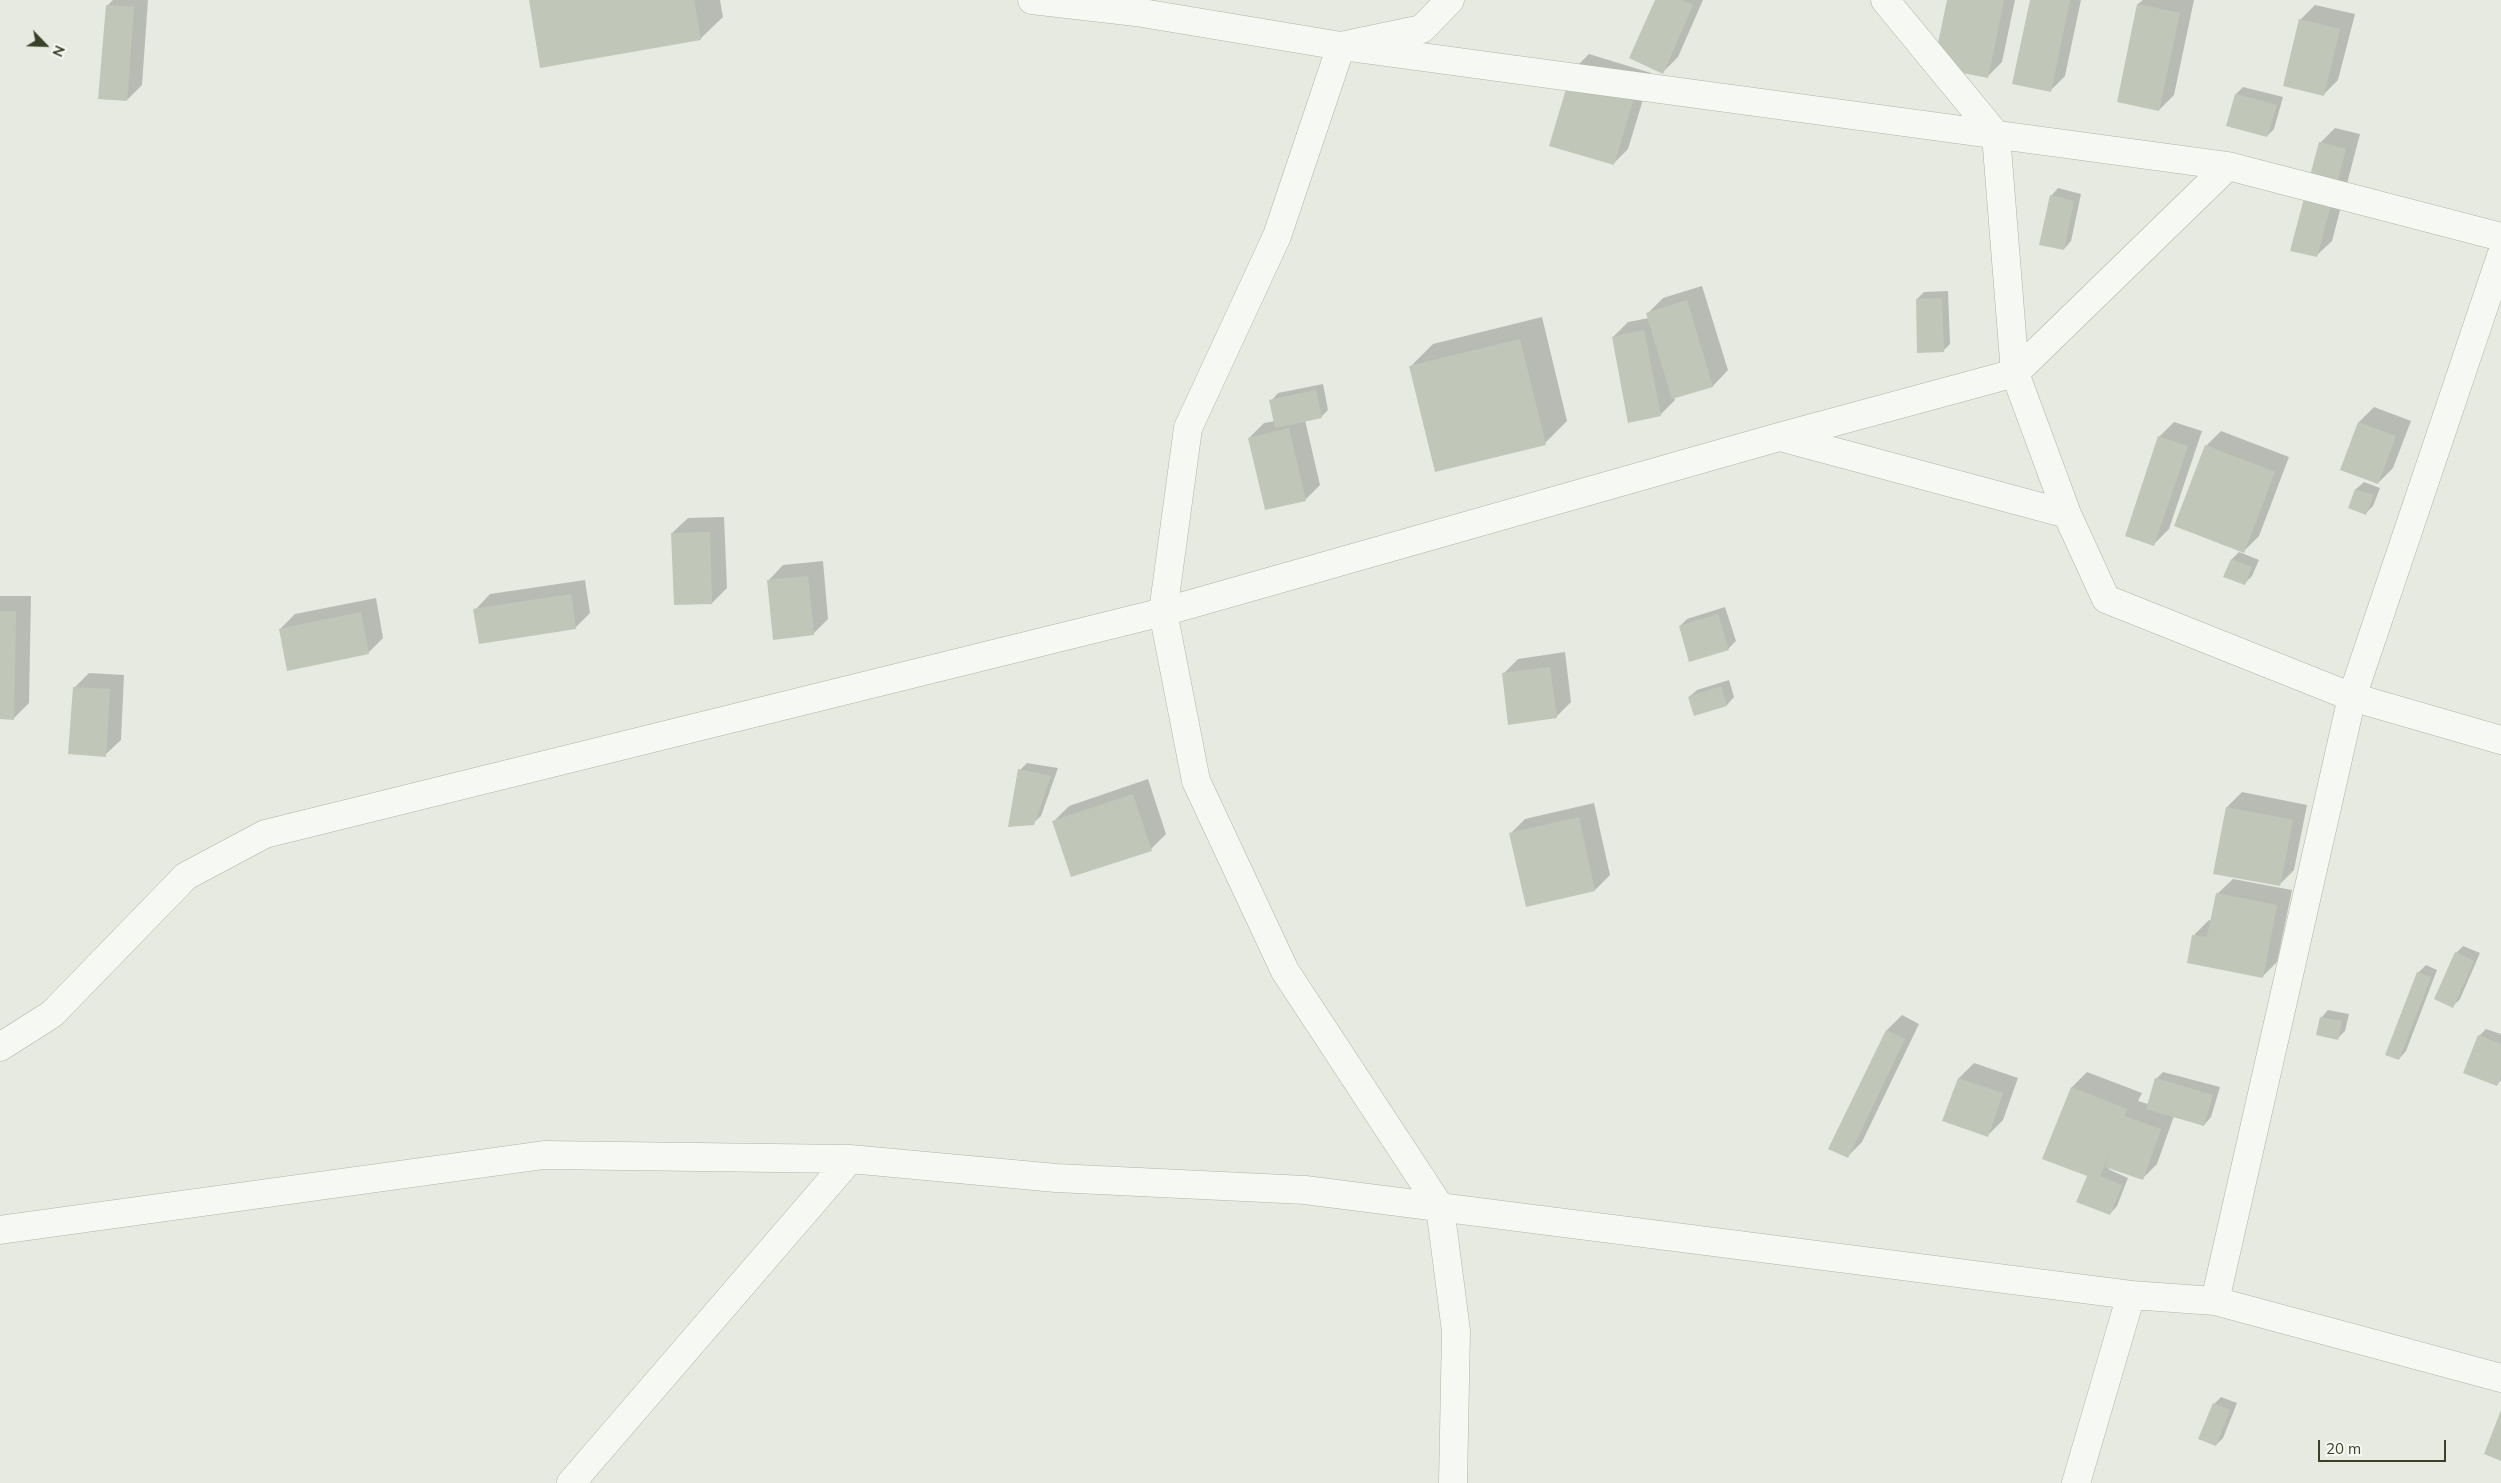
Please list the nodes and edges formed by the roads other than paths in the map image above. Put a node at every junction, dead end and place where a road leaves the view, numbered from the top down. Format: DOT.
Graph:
graph roads {
  1 [pos="1032,0"];
  2 [pos="1450,0"];
  3 [pos="1885,0"];
  4 [pos="1138,6"];
  5 [pos="1340,46"];
  6 [pos="1996,135"];
  7 [pos="2228,166"];
  8 [pos="2501,237"];
  9 [pos="2501,256"];
  10 [pos="2015,373"];
  11 [pos="1779,437"];
  12 [pos="2067,514"];
  13 [pos="1162,612"];
  14 [pos="2352,697"];
  15 [pos="2501,740"];
  16 [pos="0,1048"];
  17 [pos="850,1159"];
  18 [pos="1440,1207"];
  19 [pos="0,1230"];
  20 [pos="2131,1296"];
  21 [pos="2215,1300"];
  22 [pos="2501,1378"];
  23 [pos="572,1483"];
  24 [pos="1453,1483"];
  25 [pos="2076,1483"];
  1 -- 4 [label="street"];
  2 -- 5 [label="street"];
  3 -- 6 [label="street"];
  4 -- 5 [label="street"];
  5 -- 6 [label="street"];
  5 -- 13 [label="street"];
  6 -- 7 [label="street"];
  6 -- 10 [label="street"];
  7 -- 8 [label="street"];
  7 -- 10 [label="street"];
  9 -- 14 [label="street"];
  10 -- 11 [label="street"];
  10 -- 12 [label="street"];
  11 -- 12 [label="street"];
  11 -- 13 [label="street"];
  12 -- 14 [label="street"];
  13 -- 16 [label="street"];
  13 -- 18 [label="street"];
  14 -- 15 [label="street"];
  14 -- 21 [label="street"];
  17 -- 18 [label="street"];
  17 -- 19 [label="street"];
  17 -- 23 [label="street"];
  18 -- 20 [label="street"];
  18 -- 24 [label="street"];
  20 -- 21 [label="street"];
  20 -- 25 [label="street"];
  21 -- 22 [label="street"];
}
